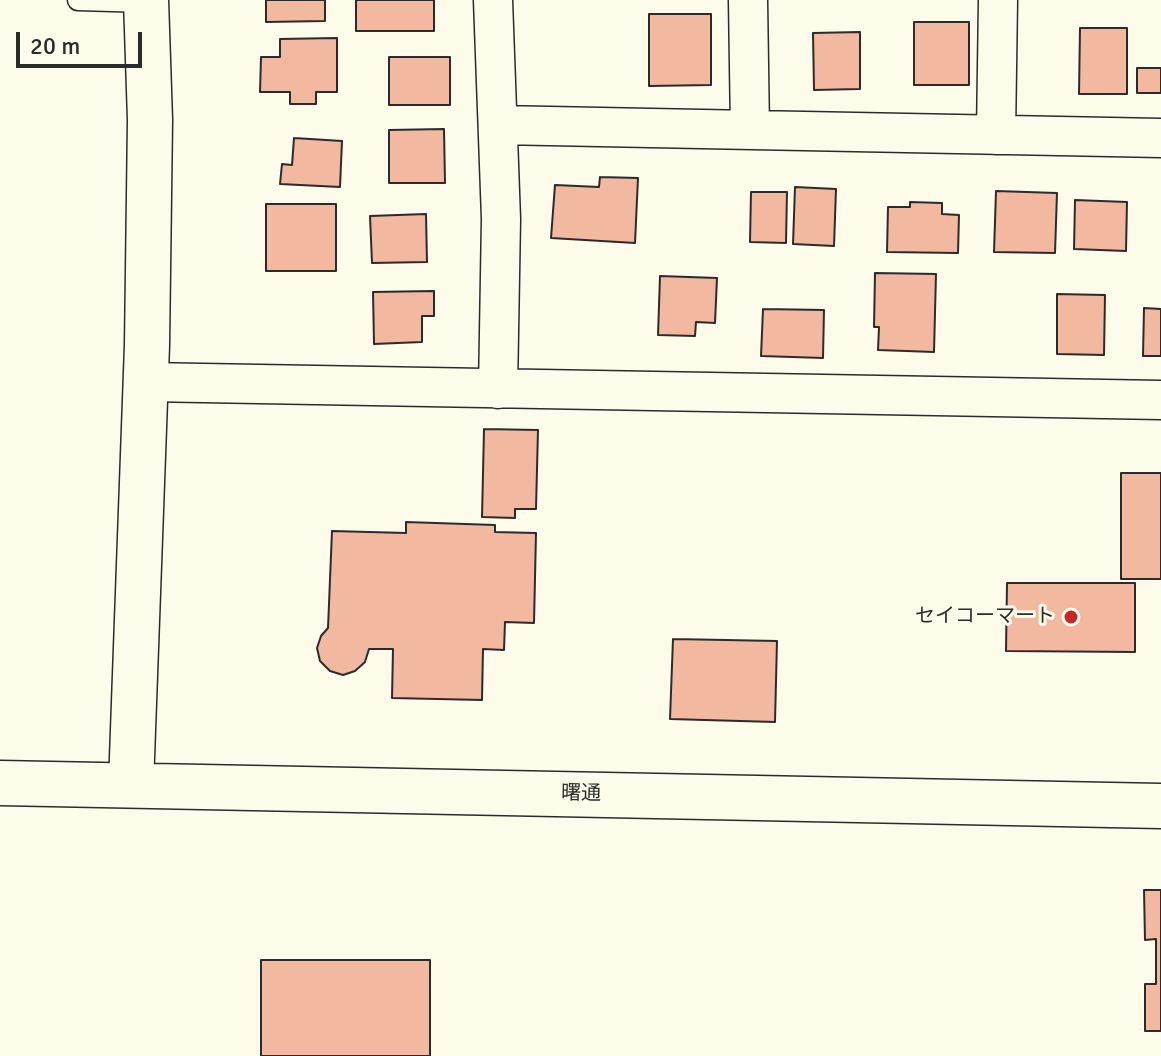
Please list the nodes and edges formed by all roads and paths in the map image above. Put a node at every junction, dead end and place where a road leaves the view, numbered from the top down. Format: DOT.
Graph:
graph roads {
  1 [pos="78,0"];
  2 [pos="493,0"];
  3 [pos="748,0"];
  4 [pos="998,0"];
  5 [pos="146,1"];
  6 [pos="498,125"];
  7 [pos="750,130"];
  8 [pos="996,135"];
  9 [pos="1161,138"];
  10 [pos="146,382"];
  11 [pos="498,389"];
  12 [pos="1161,400"];
  13 [pos="0,783"];
  14 [pos="131,785"];
  15 [pos="1161,806"];
  1 -- 5 [label="lane"];
  2 -- 6 [label="street"];
  3 -- 7 [label="street"];
  4 -- 8 [label="street"];
  5 -- 10 [label="street"];
  6 -- 7 [label="street"];
  6 -- 11 [label="street"];
  7 -- 8 [label="street"];
  8 -- 9 [label="street"];
  10 -- 11 [label="street"];
  10 -- 14 [label="street"];
  11 -- 12 [label="street"];
  13 -- 14 [label="street, 曙通"];
  14 -- 15 [label="street, 曙通"];
}
